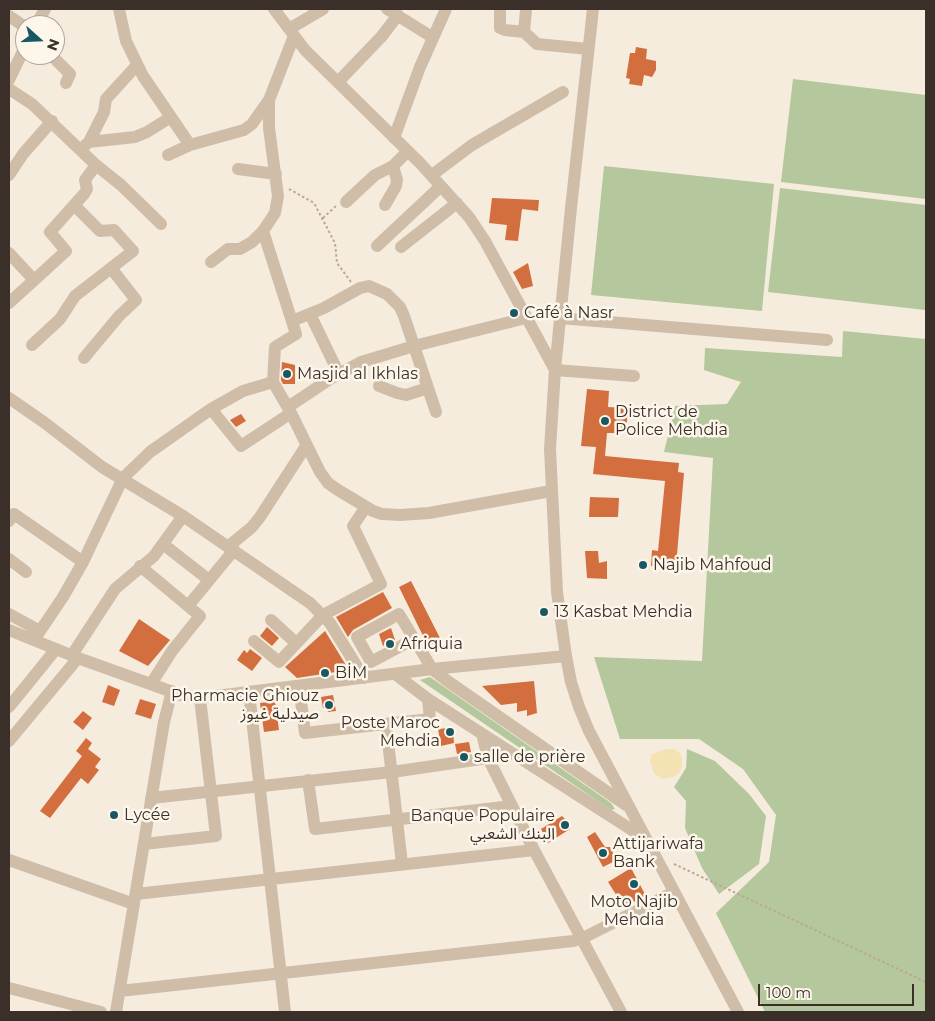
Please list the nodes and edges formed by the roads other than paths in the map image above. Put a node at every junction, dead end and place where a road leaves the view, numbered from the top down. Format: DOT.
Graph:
graph roads {
  1 [pos="119,9"];
  2 [pos="274,9"];
  3 [pos="323,9"];
  4 [pos="446,9"];
  5 [pos="500,9"];
  6 [pos="593,9"];
  7 [pos="526,10"];
  8 [pos="393,12"];
  9 [pos="291,32"];
  10 [pos="524,32"];
  11 [pos="432,37"];
  12 [pos="588,50"];
  13 [pos="16,65"];
  14 [pos="61,65"];
  15 [pos="137,65"];
  16 [pos="9,80"];
  17 [pos="338,82"];
  18 [pos="66,83"];
  19 [pos="9,89"];
  20 [pos="563,92"];
  21 [pos="269,100"];
  22 [pos="171,117"];
  23 [pos="52,121"];
  24 [pos="394,138"];
  25 [pos="85,146"];
  26 [pos="190,146"];
  27 [pos="408,151"];
  28 [pos="168,155"];
  29 [pos="96,165"];
  30 [pos="393,166"];
  31 [pos="238,169"];
  32 [pos="9,175"];
  33 [pos="432,175"];
  34 [pos="277,179"];
  35 [pos="441,186"];
  36 [pos="346,202"];
  37 [pos="457,203"];
  38 [pos="74,205"];
  39 [pos="385,206"];
  40 [pos="161,224"];
  41 [pos="263,231"];
  42 [pos="377,246"];
  43 [pos="401,247"];
  44 [pos="9,254"];
  45 [pos="211,262"];
  46 [pos="111,268"];
  47 [pos="34,280"];
  48 [pos="9,303"];
  49 [pos="310,314"];
  50 [pos="526,318"];
  51 [pos="560,318"];
  52 [pos="292,322"];
  53 [pos="827,340"];
  54 [pos="32,345"];
  55 [pos="414,346"];
  56 [pos="84,358"];
  57 [pos="555,370"];
  58 [pos="338,374"];
  59 [pos="634,376"];
  60 [pos="274,382"];
  61 [pos="379,386"];
  62 [pos="428,388"];
  63 [pos="10,402"];
  64 [pos="211,409"];
  65 [pos="290,410"];
  66 [pos="436,412"];
  67 [pos="306,446"];
  68 [pos="123,478"];
  69 [pos="551,491"];
  70 [pos="365,508"];
  71 [pos="183,516"];
  72 [pos="9,521"];
  73 [pos="163,544"];
  74 [pos="231,548"];
  75 [pos="9,559"];
  76 [pos="83,562"];
  77 [pos="140,566"];
  78 [pos="26,572"];
  79 [pos="209,580"];
  80 [pos="188,606"];
  81 [pos="9,614"];
  82 [pos="324,615"];
  83 [pos="271,620"];
  84 [pos="9,630"];
  85 [pos="37,636"];
  86 [pos="414,639"];
  87 [pos="254,641"];
  88 [pos="296,643"];
  89 [pos="56,649"];
  90 [pos="75,656"];
  91 [pos="566,656"];
  92 [pos="371,662"];
  93 [pos="432,669"];
  94 [pos="395,674"];
  95 [pos="367,677"];
  96 [pos="150,684"];
  97 [pos="299,686"];
  98 [pos="172,692"];
  99 [pos="249,692"];
  100 [pos="200,698"];
  101 [pos="428,699"];
  102 [pos="9,707"];
  103 [pos="386,724"];
  104 [pos="482,734"];
  105 [pos="9,741"];
  106 [pos="511,753"];
  107 [pos="488,758"];
  108 [pos="392,772"];
  109 [pos="308,780"];
  110 [pos="260,786"];
  111 [pos="211,791"];
  112 [pos="151,798"];
  113 [pos="512,806"];
  114 [pos="628,806"];
  115 [pos="396,819"];
  116 [pos="648,841"];
  117 [pos="144,844"];
  118 [pos="534,850"];
  119 [pos="9,860"];
  120 [pos="402,864"];
  121 [pos="270,879"];
  122 [pos="674,892"];
  123 [pos="135,899"];
  124 [pos="582,939"];
  125 [pos="281,972"];
  126 [pos="9,988"];
  127 [pos="120,991"];
  128 [pos="101,1012"];
  129 [pos="116,1012"];
  130 [pos="285,1012"];
  131 [pos="621,1012"];
  132 [pos="738,1012"];
  1 -- 15 [label="street"];
  2 -- 9 [label="street"];
  3 -- 9 [label="street"];
  4 -- 11 [label="street"];
  5 -- 10 [label="street"];
  6 -- 12 [label="street"];
  7 -- 10 [label="street"];
  8 -- 11 [label="street"];
  8 -- 17 [label="street"];
  9 -- 17 [label="street"];
  9 -- 21 [label="street"];
  10 -- 12 [label="street"];
  11 -- 24 [label="street"];
  12 -- 51 [label="street"];
  13 -- 16 [label="street"];
  14 -- 18 [label="street"];
  15 -- 22 [label="street"];
  15 -- 25 [label="street"];
  17 -- 24 [label="street"];
  19 -- 23 [label="street"];
  20 -- 33 [label="street"];
  21 -- 26 [label="street"];
  21 -- 34 [label="street"];
  22 -- 25 [label="street"];
  22 -- 26 [label="street"];
  23 -- 25 [label="street"];
  23 -- 32 [label="street"];
  24 -- 27 [label="street"];
  25 -- 29 [label="street"];
  26 -- 28 [label="street"];
  27 -- 30 [label="street"];
  27 -- 33 [label="street"];
  29 -- 38 [label="street"];
  29 -- 40 [label="street"];
  30 -- 36 [label="street"];
  30 -- 39 [label="street"];
  31 -- 34 [label="street"];
  33 -- 35 [label="street"];
  34 -- 41 [label="street"];
  35 -- 37 [label="street"];
  35 -- 42 [label="street"];
  37 -- 43 [label="street"];
  37 -- 50 [label="street"];
  38 -- 46 [label="street"];
  38 -- 47 [label="street"];
  41 -- 45 [label="street"];
  41 -- 52 [label="street"];
  44 -- 47 [label="street"];
  46 -- 54 [label="street"];
  46 -- 56 [label="street"];
  47 -- 48 [label="street"];
  49 -- 52 [label="street"];
  49 -- 55 [label="street"];
  49 -- 58 [label="street"];
  50 -- 55 [label="street"];
  50 -- 57 [label="street"];
  51 -- 53 [label="street"];
  51 -- 57 [label="street"];
  52 -- 60 [label="street"];
  55 -- 58 [label="street"];
  55 -- 62 [label="street"];
  57 -- 59 [label="street"];
  57 -- 69 [label="street"];
  58 -- 65 [label="street"];
  60 -- 64 [label="street"];
  60 -- 65 [label="street"];
  61 -- 62 [label="street"];
  62 -- 66 [label="street"];
  63 -- 68 [label="street"];
  64 -- 65 [label="street"];
  64 -- 68 [label="street"];
  65 -- 67 [label="street"];
  67 -- 70 [label="street"];
  67 -- 74 [label="street"];
  68 -- 71 [label="street"];
  68 -- 76 [label="street"];
  69 -- 70 [label="street"];
  69 -- 91 [label="street"];
  70 -- 82 [label="street"];
  71 -- 73 [label="street"];
  71 -- 74 [label="street"];
  72 -- 76 [label="street"];
  73 -- 77 [label="street"];
  73 -- 79 [label="street"];
  74 -- 79 [label="street"];
  74 -- 82 [label="street"];
  75 -- 78 [label="street"];
  76 -- 85 [label="street"];
  77 -- 80 [label="street"];
  77 -- 90 [label="street"];
  79 -- 80 [label="street"];
  80 -- 96 [label="street"];
  81 -- 85 [label="street"];
  82 -- 88 [label="street"];
  82 -- 95 [label="street"];
  83 -- 88 [label="street"];
  84 -- 85 [label="street"];
  85 -- 89 [label="street"];
  86 -- 92 [label="street"];
  86 -- 92 [label="street"];
  86 -- 93 [label="street"];
  87 -- 88 [label="street"];
  89 -- 90 [label="street"];
  89 -- 102 [label="street"];
  90 -- 96 [label="street"];
  90 -- 105 [label="street"];
  91 -- 93 [label="street"];
  91 -- 114 [label="street"];
  92 -- 95 [label="street"];
  93 -- 94 [label="street"];
  93 -- 114 [label="street"];
  94 -- 95 [label="street"];
  94 -- 101 [label="street"];
  95 -- 97 [label="street"];
  96 -- 98 [label="street"];
  97 -- 99 [label="street"];
  97 -- 103 [label="street"];
  98 -- 100 [label="street"];
  98 -- 112 [label="street"];
  99 -- 100 [label="street"];
  99 -- 110 [label="street"];
  100 -- 111 [label="street"];
  101 -- 103 [label="street"];
  101 -- 104 [label="street"];
  103 -- 108 [label="street"];
  104 -- 106 [label="street"];
  104 -- 107 [label="street"];
  106 -- 107 [label="street"];
  106 -- 116 [label="street"];
  107 -- 108 [label="street"];
  107 -- 113 [label="street"];
  108 -- 109 [label="street"];
  108 -- 115 [label="street"];
  109 -- 110 [label="street"];
  109 -- 115 [label="street"];
  110 -- 111 [label="street"];
  110 -- 121 [label="street"];
  111 -- 112 [label="street"];
  111 -- 117 [label="street"];
  112 -- 117 [label="street"];
  113 -- 115 [label="street"];
  113 -- 118 [label="street"];
  114 -- 116 [label="street"];
  115 -- 120 [label="street"];
  116 -- 122 [label="street"];
  117 -- 123 [label="street"];
  118 -- 120 [label="street"];
  118 -- 124 [label="street"];
  119 -- 123 [label="street"];
  120 -- 121 [label="street"];
  121 -- 123 [label="street"];
  121 -- 125 [label="street"];
  122 -- 124 [label="street"];
  122 -- 132 [label="street"];
  123 -- 127 [label="street"];
  124 -- 125 [label="street"];
  124 -- 131 [label="street"];
  125 -- 127 [label="street"];
  125 -- 130 [label="street"];
  126 -- 128 [label="street"];
  127 -- 129 [label="street"];
}
